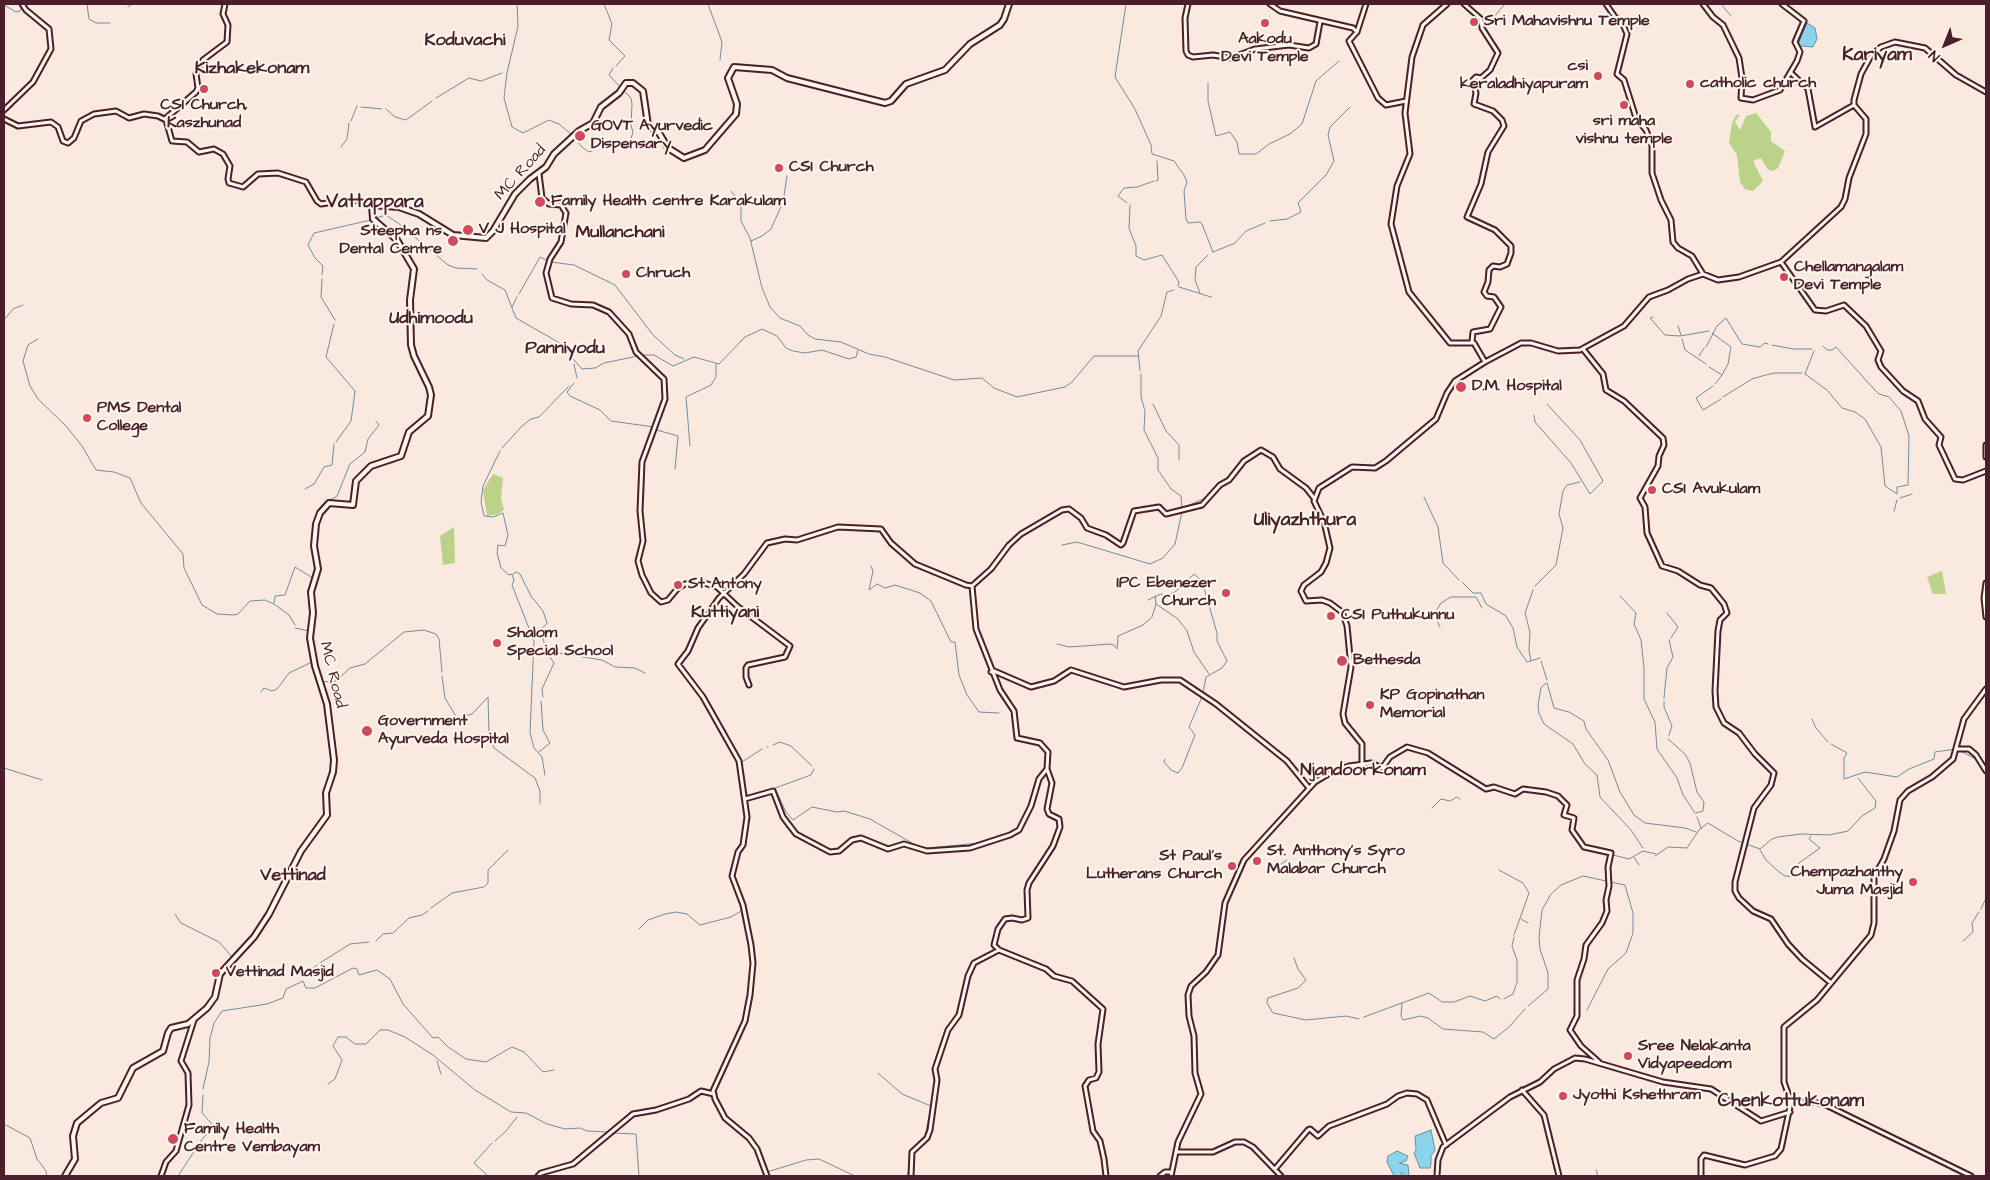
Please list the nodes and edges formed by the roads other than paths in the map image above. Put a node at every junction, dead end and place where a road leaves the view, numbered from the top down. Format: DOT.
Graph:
graph roads {
  1 [pos="22,4"];
  2 [pos="225,4"];
  3 [pos="1008,4"];
  4 [pos="1188,4"];
  5 [pos="1270,4"];
  6 [pos="1366,4"];
  7 [pos="1447,4"];
  8 [pos="1464,4"];
  9 [pos="1606,4"];
  10 [pos="1703,4"];
  11 [pos="1782,4"];
  12 [pos="1789,5"];
  13 [pos="1320,22"];
  14 [pos="1357,32"];
  15 [pos="1790,73"];
  16 [pos="1986,92"];
  17 [pos="1406,101"];
  18 [pos="1854,105"];
  19 [pos="4,110"];
  20 [pos="4,119"];
  21 [pos="165,119"];
  22 [pos="539,174"];
  23 [pos="373,204"];
  24 [pos="1780,262"];
  25 [pos="1703,274"];
  26 [pos="1472,342"];
  27 [pos="1583,349"];
  28 [pos="1485,362"];
  29 [pos="1986,445"];
  30 [pos="1986,457"];
  31 [pos="1986,471"];
  32 [pos="1314,498"];
  33 [pos="1986,583"];
  34 [pos="972,586"];
  35 [pos="724,593"];
  36 [pos="1986,618"];
  37 [pos="991,672"];
  38 [pos="749,685"];
  39 [pos="1986,689"];
  40 [pos="1957,749"];
  41 [pos="1362,763"];
  42 [pos="1048,769"];
  43 [pos="1986,771"];
  44 [pos="1309,788"];
  45 [pos="745,799"];
  46 [pos="999,950"];
  47 [pos="1831,983"];
  48 [pos="194,1020"];
  49 [pos="1598,1062"];
  50 [pos="1522,1090"];
  51 [pos="714,1094"];
  52 [pos="1791,1102"];
  53 [pos="1790,1112"];
  54 [pos="1446,1145"];
  55 [pos="1176,1152"];
  56 [pos="1275,1169"];
  57 [pos="1170,1174"];
  58 [pos="64,1176"];
  59 [pos="161,1176"];
  60 [pos="538,1176"];
  61 [pos="767,1176"];
  62 [pos="911,1176"];
  63 [pos="1106,1176"];
  64 [pos="1160,1176"];
  65 [pos="1281,1176"];
  66 [pos="1437,1176"];
  67 [pos="1559,1176"];
  68 [pos="1701,1176"];
  69 [pos="1971,1176"];
  1 -- 19 [label="main road"];
  2 -- 21 [label="main road"];
  3 -- 22 [label="main road, MC Road"];
  4 -- 13 [label="main road"];
  5 -- 13 [label="main road"];
  6 -- 14 [label="main road"];
  7 -- 17 [label="main road"];
  8 -- 26 [label="main road"];
  9 -- 25 [label="main road"];
  10 -- 15 [label="main road"];
  11 -- 12 [label="main road"];
  12 -- 15 [label="main road"];
  13 -- 14 [label="main road"];
  14 -- 17 [label="main road"];
  15 -- 18 [label="main road"];
  16 -- 18 [label="main road"];
  17 -- 26 [label="main road"];
  18 -- 24 [label="main road"];
  20 -- 21 [label="main road"];
  21 -- 23 [label="main road"];
  22 -- 23 [label="main road, MC Road"];
  22 -- 35 [label="main road"];
  23 -- 48 [label="main road, MC Road"];
  24 -- 25 [label="main road"];
  24 -- 31 [label="main road"];
  25 -- 27 [label="main road"];
  26 -- 28 [label="main road"];
  27 -- 28 [label="main road"];
  27 -- 47 [label="main road"];
  28 -- 32 [label="main road"];
  29 -- 30 [label="main road"];
  32 -- 34 [label="main road"];
  32 -- 41 [label="main road"];
  33 -- 36 [label="main road"];
  34 -- 35 [label="main road"];
  34 -- 37 [label="main road"];
  35 -- 38 [label="main road"];
  35 -- 45 [label="main road"];
  37 -- 42 [label="main road"];
  37 -- 44 [label="main road"];
  39 -- 40 [label="main road"];
  40 -- 43 [label="main road"];
  40 -- 47 [label="main road"];
  41 -- 44 [label="main road"];
  41 -- 49 [label="main road"];
  42 -- 45 [label="main road"];
  42 -- 46 [label="main road"];
  44 -- 55 [label="main road"];
  45 -- 51 [label="main road"];
  46 -- 62 [label="main road"];
  46 -- 63 [label="main road"];
  47 -- 52 [label="main road"];
  48 -- 58 [label="main road, MC Road"];
  48 -- 59 [label="main road"];
  49 -- 50 [label="main road"];
  49 -- 53 [label="main road"];
  50 -- 54 [label="main road"];
  50 -- 67 [label="main road"];
  51 -- 60 [label="main road"];
  51 -- 61 [label="main road"];
  52 -- 53 [label="main road"];
  52 -- 69 [label="main road"];
  53 -- 68 [label="main road"];
  54 -- 56 [label="main road"];
  54 -- 66 [label="main road"];
  55 -- 56 [label="main road"];
  55 -- 57 [label="main road"];
  56 -- 65 [label="main road"];
  57 -- 64 [label="main road"];
}
